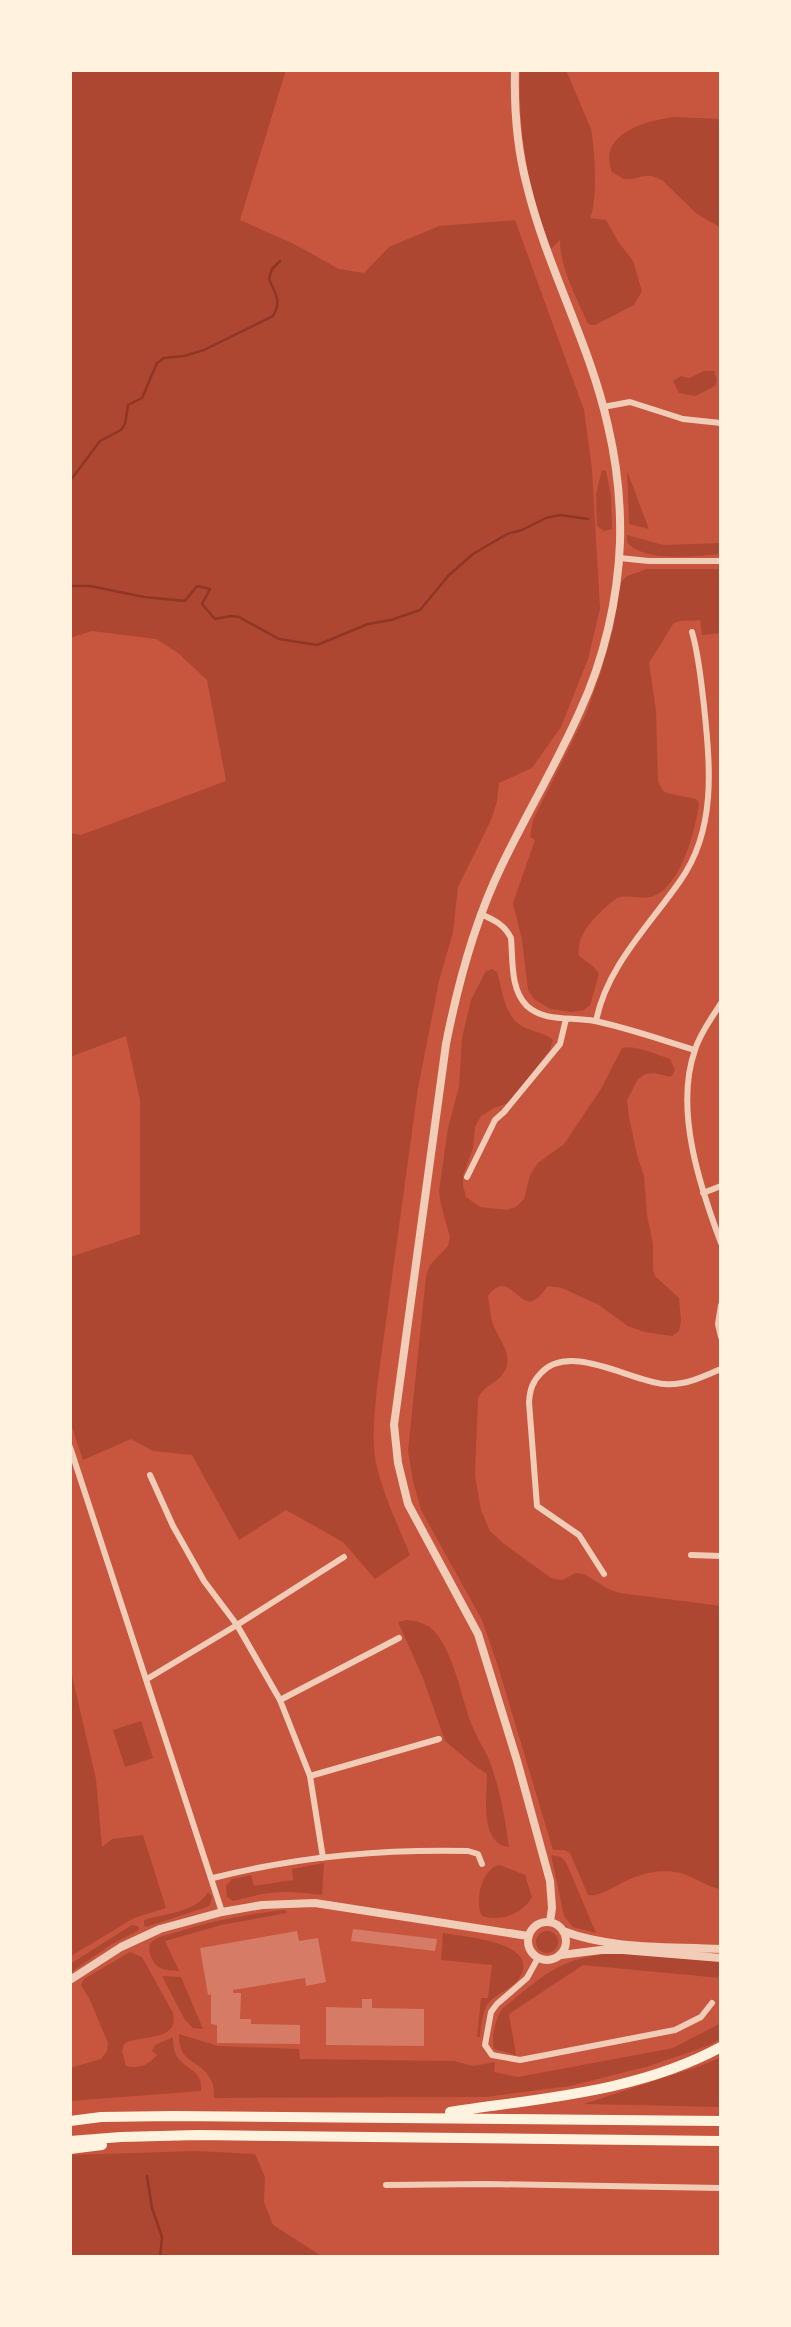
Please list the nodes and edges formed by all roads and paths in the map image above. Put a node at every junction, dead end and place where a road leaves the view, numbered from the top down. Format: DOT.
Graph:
graph roads {
  1 [pos="515,70"];
  2 [pos="603,407"];
  3 [pos="721,423"];
  4 [pos="619,558"];
  5 [pos="721,561"];
  6 [pos="692,632"];
  7 [pos="481,914"];
  8 [pos="721,1003"];
  9 [pos="566,1019"];
  10 [pos="596,1021"];
  11 [pos="695,1050"];
  12 [pos="467,1177"];
  13 [pos="721,1186"];
  14 [pos="703,1193"];
  15 [pos="721,1243"];
  16 [pos="721,1304"];
  17 [pos="721,1337"];
  18 [pos="721,1369"];
  19 [pos="70,1447"];
  20 [pos="150,1475"];
  21 [pos="691,1555"];
  22 [pos="344,1556"];
  23 [pos="721,1556"];
  24 [pos="604,1574"];
  25 [pos="237,1625"];
  26 [pos="399,1638"];
  27 [pos="148,1679"];
  28 [pos="280,1700"];
  29 [pos="439,1739"];
  30 [pos="310,1776"];
  31 [pos="323,1858"];
  32 [pos="482,1864"];
  33 [pos="212,1878"];
  34 [pos="222,1912"];
  35 [pos="550,1922"];
  36 [pos="564,1931"];
  37 [pos="528,1936"];
  38 [pos="721,1949"];
  39 [pos="561,1955"];
  40 [pos="538,1958"];
  41 [pos="721,1958"];
  42 [pos="70,1980"];
  43 [pos="712,2003"];
  44 [pos="721,2047"];
  45 [pos="416,2117"];
  46 [pos="70,2121"];
  47 [pos="721,2121"];
  48 [pos="198,2135"];
  49 [pos="70,2141"];
  50 [pos="721,2141"];
  51 [pos="70,2149"];
  52 [pos="386,2185"];
  53 [pos="721,2188"];
  1 -- 2 [label="street"];
  2 -- 3 [label="street"];
  2 -- 4 [label="street"];
  4 -- 5 [label="street"];
  4 -- 7 [label="street"];
  6 -- 10 [label="street"];
  7 -- 9 [label="street"];
  7 -- 35 [label="street"];
  8 -- 11 [label="street"];
  9 -- 10 [label="street"];
  9 -- 12 [label="street"];
  10 -- 11 [label="street"];
  11 -- 14 [label="street"];
  13 -- 14 [label="street"];
  14 -- 15 [label="street"];
  16 -- 17 [label="street"];
  18 -- 24 [label="street"];
  19 -- 27 [label="street"];
  20 -- 25 [label="street"];
  21 -- 23 [label="street"];
  22 -- 25 [label="street"];
  25 -- 27 [label="street"];
  25 -- 28 [label="street"];
  26 -- 28 [label="street"];
  27 -- 33 [label="street"];
  28 -- 30 [label="street"];
  29 -- 30 [label="street"];
  30 -- 31 [label="street"];
  31 -- 32 [label="street"];
  31 -- 33 [label="street"];
  33 -- 34 [label="street"];
  34 -- 37 [label="street"];
  34 -- 42 [label="street"];
  35 -- 36 [label="street"];
  35 -- 37 [label="street"];
  36 -- 38 [label="street"];
  36 -- 39 [label="street"];
  37 -- 40 [label="street"];
  39 -- 40 [label="street"];
  39 -- 41 [label="street"];
  40 -- 43 [label="street"];
  44 -- 45 [label="highway"];
  45 -- 46 [label="highway"];
  45 -- 47 [label="highway"];
  48 -- 49 [label="highway"];
  48 -- 50 [label="highway"];
  48 -- 51 [label="highway"];
  52 -- 53 [label="street"];
}
